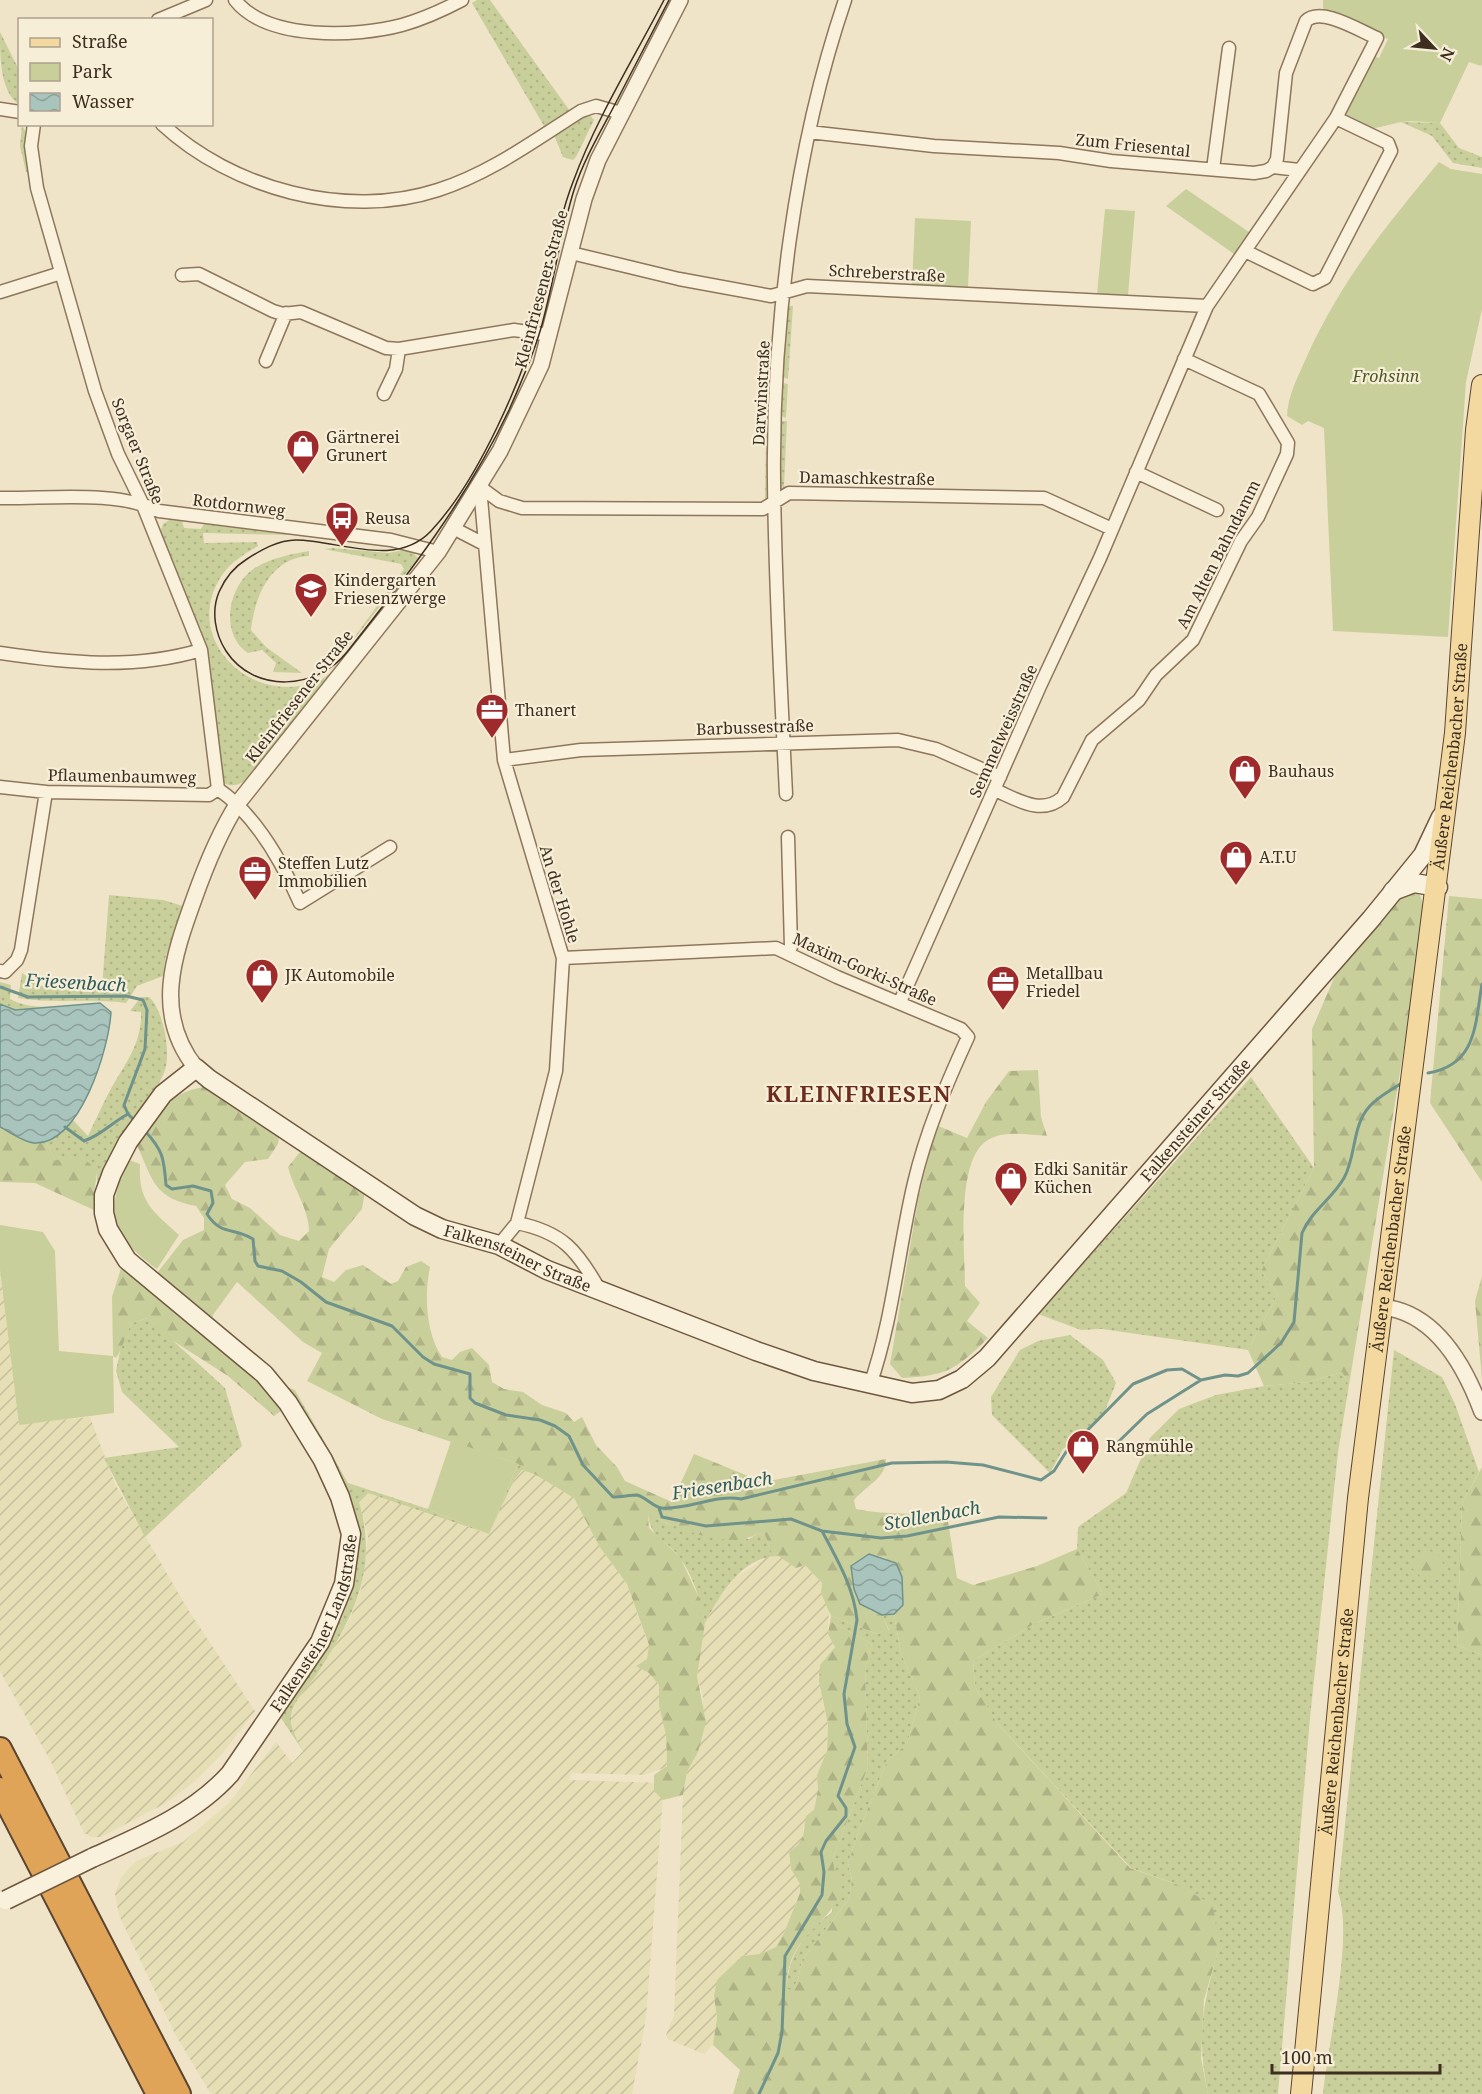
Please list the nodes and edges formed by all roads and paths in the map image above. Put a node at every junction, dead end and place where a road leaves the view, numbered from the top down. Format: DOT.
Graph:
graph roads {
  1 [pos="206,0"];
  2 [pos="235,0"];
  3 [pos="462,0"];
  4 [pos="680,0"];
  5 [pos="845,0"];
  6 [pos="163,18"];
  7 [pos="1229,48"];
  8 [pos="0,97"];
  9 [pos="2,110"];
  10 [pos="18,112"];
  11 [pos="621,113"];
  12 [pos="1336,118"];
  13 [pos="34,126"];
  14 [pos="165,126"];
  15 [pos="809,132"];
  16 [pos="1273,167"];
  17 [pos="1213,170"];
  18 [pos="1299,170"];
  19 [pos="1245,251"];
  20 [pos="571,253"];
  21 [pos="61,273"];
  22 [pos="182,275"];
  23 [pos="0,292"];
  24 [pos="785,292"];
  25 [pos="1207,306"];
  26 [pos="286,314"];
  27 [pos="550,335"];
  28 [pos="399,349"];
  29 [pos="1184,359"];
  30 [pos="266,361"];
  31 [pos="1482,385"];
  32 [pos="384,394"];
  33 [pos="1136,472"];
  34 [pos="480,487"];
  35 [pos="0,498"];
  36 [pos="776,500"];
  37 [pos="142,503"];
  38 [pos="1217,510"];
  39 [pos="453,528"];
  40 [pos="1112,530"];
  41 [pos="484,544"];
  42 [pos="438,552"];
  43 [pos="201,650"];
  44 [pos="0,652"];
  45 [pos="784,742"];
  46 [pos="504,760"];
  47 [pos="1000,777"];
  48 [pos="0,787"];
  49 [pos="218,789"];
  50 [pos="995,790"];
  51 [pos="46,792"];
  52 [pos="786,794"];
  53 [pos="238,803"];
  54 [pos="1447,804"];
  55 [pos="789,837"];
  56 [pos="390,847"];
  57 [pos="1411,868"];
  58 [pos="1439,878"];
  59 [pos="1393,891"];
  60 [pos="788,952"];
  61 [pos="563,958"];
  62 [pos="0,971"];
  63 [pos="900,1002"];
  64 [pos="196,1068"];
  65 [pos="517,1223"];
  66 [pos="499,1245"];
  67 [pos="599,1289"];
  68 [pos="1383,1306"];
  69 [pos="870,1385"];
  70 [pos="1482,1412"];
  71 [pos="0,1749"];
  72 [pos="0,1789"];
  73 [pos="3,1901"];
  74 [pos="158,2094"];
  75 [pos="179,2094"];
  76 [pos="1301,2094"];
  1 -- 6 [label="street"];
  2 -- 3 [label="street"];
  4 -- 11 [label="street, Kleinfriesener Straße"];
  5 -- 15 [label="street, Darwinstraße"];
  7 -- 17 [label="street"];
  8 -- 9 [label="street"];
  9 -- 10 [label="street"];
  11 -- 14 [label="street"];
  11 -- 20 [label="street, Kleinfriesener Straße"];
  12 -- 16 [label="street"];
  12 -- 18 [label="street"];
  12 -- 19 [label="street"];
  13 -- 21 [label="street, Sorgaer Straße"];
  15 -- 17 [label="street, Zum Friesental"];
  15 -- 24 [label="street, Darwinstraße"];
  16 -- 17 [label="street, Zum Friesental"];
  16 -- 18 [label="street, Zum Friesental"];
  18 -- 19 [label="street, Semmelweisstraße"];
  19 -- 25 [label="street, Semmelweisstraße"];
  20 -- 24 [label="street, Schreberstraße"];
  20 -- 27 [label="street, Kleinfriesener Straße"];
  21 -- 23 [label="street"];
  21 -- 37 [label="street, Sorgaer Straße"];
  22 -- 26 [label="street"];
  24 -- 25 [label="street, Schreberstraße"];
  24 -- 36 [label="street, Darwinstraße"];
  25 -- 29 [label="street, Semmelweisstraße"];
  26 -- 28 [label="street"];
  26 -- 30 [label="street"];
  27 -- 28 [label="street"];
  27 -- 34 [label="street, Kleinfriesener Straße"];
  28 -- 32 [label="street"];
  29 -- 33 [label="street, Semmelweisstraße"];
  29 -- 50 [label="street, Am Alten Bahndamm"];
  31 -- 54 [label="main road, Äußere Reichenbacher Straße"];
  33 -- 38 [label="street"];
  33 -- 40 [label="street, Semmelweisstraße"];
  34 -- 36 [label="street, Damaschkestraße"];
  34 -- 39 [label="street, Kleinfriesener Straße"];
  34 -- 41 [label="street, An der Hohle"];
  35 -- 37 [label="street, Rotdornweg"];
  36 -- 40 [label="street, Damaschkestraße"];
  36 -- 45 [label="street, Darwinstraße"];
  37 -- 42 [label="street, Rotdornweg"];
  37 -- 43 [label="street, Sorgaer Straße"];
  39 -- 41 [label="street"];
  39 -- 42 [label="street, Kleinfriesener Straße"];
  40 -- 47 [label="street, Semmelweisstraße"];
  41 -- 46 [label="street, An der Hohle"];
  42 -- 53 [label="street, Kleinfriesener Straße"];
  43 -- 44 [label="street"];
  43 -- 49 [label="street, Sorgaer Straße"];
  45 -- 46 [label="street, Barbussestraße"];
  45 -- 47 [label="street, Barbussestraße"];
  45 -- 52 [label="street, Darwinstraße"];
  46 -- 61 [label="street, An der Hohle"];
  47 -- 50 [label="street, Semmelweisstraße"];
  48 -- 51 [label="street, Pflaumenbaumweg"];
  49 -- 51 [label="street, Pflaumenbaumweg"];
  49 -- 53 [label="street, Pflaumenbaumweg"];
  50 -- 63 [label="street, Semmelweisstraße"];
  51 -- 62 [label="street"];
  53 -- 56 [label="street"];
  53 -- 64 [label="street, Kleinfriesener Straße"];
  54 -- 57 [label="main road, Falkensteiner Straße"];
  54 -- 58 [label="main road, Äußere Reichenbacher Straße"];
  55 -- 60 [label="street"];
  57 -- 58 [label="main road"];
  57 -- 59 [label="main road, Falkensteiner Straße"];
  58 -- 59 [label="main road"];
  58 -- 68 [label="main road, Äußere Reichenbacher Straße"];
  59 -- 69 [label="main road, Falkensteiner Straße"];
  60 -- 61 [label="street, Maxim-Gorki-Straße"];
  60 -- 63 [label="street, Maxim-Gorki-Straße"];
  61 -- 65 [label="street, An der Hohle"];
  63 -- 69 [label="street, Maxim-Gorki-Straße"];
  64 -- 66 [label="main road, Falkensteiner Straße"];
  64 -- 73 [label="main road, Falkensteiner Landstraße, bridge"];
  65 -- 66 [label="street, An der Hohle"];
  65 -- 67 [label="street"];
  66 -- 67 [label="main road, Falkensteiner Straße"];
  67 -- 69 [label="main road, Falkensteiner Straße"];
  68 -- 70 [label="street"];
  68 -- 76 [label="main road, Äußere Reichenbacher Straße"];
  71 -- 75 [label="highway"];
  72 -- 74 [label="highway"];
}
